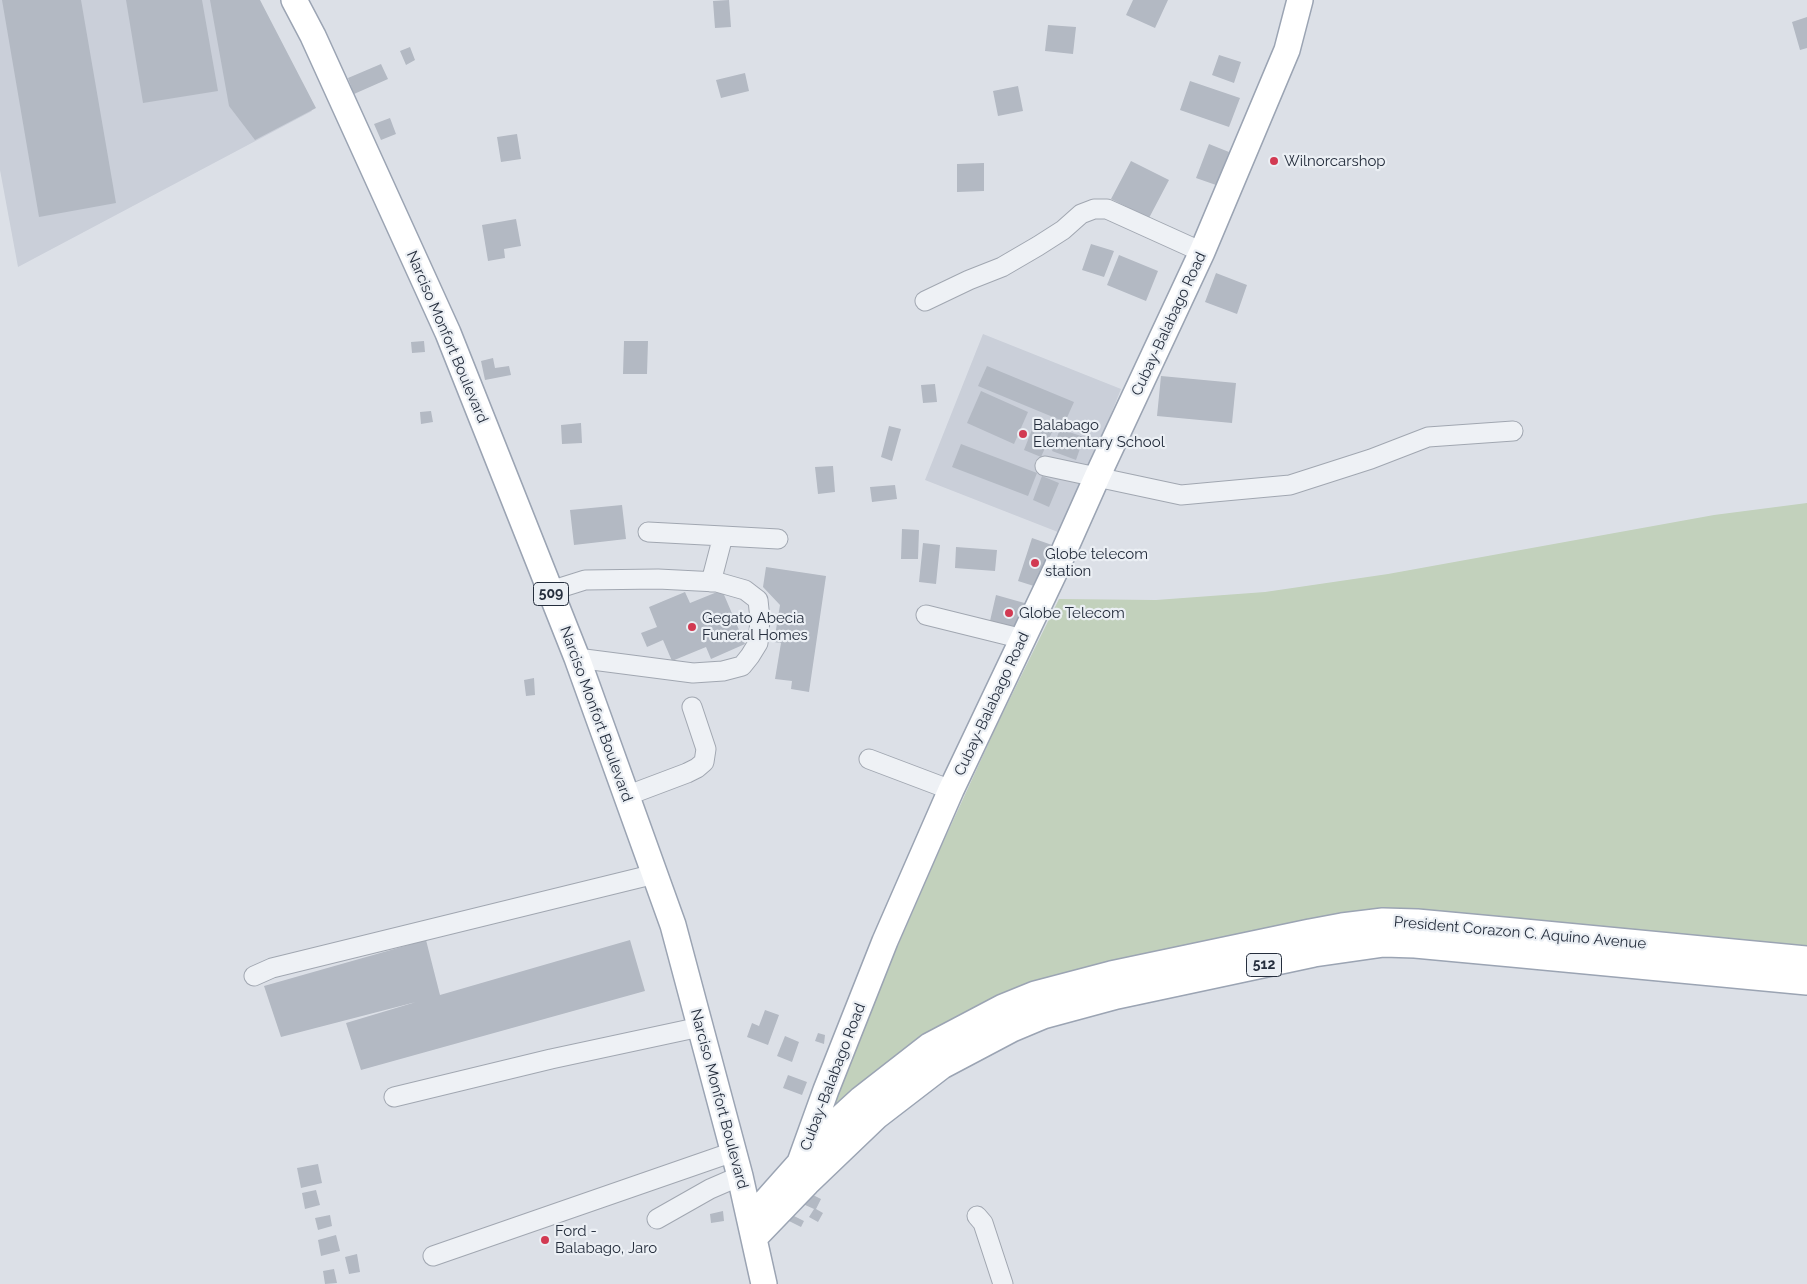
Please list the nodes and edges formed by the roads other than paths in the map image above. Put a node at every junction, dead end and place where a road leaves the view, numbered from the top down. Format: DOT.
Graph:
graph roads {
  1 [pos="294,0"];
  2 [pos="1300,0"];
  3 [pos="1202,252"];
  4 [pos="925,301"];
  5 [pos="1513,431"];
  6 [pos="1045,466"];
  7 [pos="1097,478"];
  8 [pos="648,532"];
  9 [pos="723,536"];
  10 [pos="778,539"];
  11 [pos="711,582"];
  12 [pos="550,591"];
  13 [pos="926,615"];
  14 [pos="1023,639"];
  15 [pos="577,658"];
  16 [pos="692,707"];
  17 [pos="869,759"];
  18 [pos="951,790"];
  19 [pos="626,796"];
  20 [pos="655,874"];
  21 [pos="1807,959"];
  22 [pos="1757,966"];
  23 [pos="254,976"];
  24 [pos="1807,982"];
  25 [pos="700,1027"];
  26 [pos="394,1098"];
  27 [pos="733,1152"];
  28 [pos="799,1165"];
  29 [pos="740,1176"];
  30 [pos="748,1211"];
  31 [pos="977,1216"];
  32 [pos="656,1219"];
  33 [pos="754,1237"];
  34 [pos="433,1256"];
  35 [pos="758,1281"];
  36 [pos="1004,1284"];
  1 -- 12 [label="main road, Narciso Monfort Boulevard / 509"];
  2 -- 3 [label="main road, Cubay-Balabago Road"];
  3 -- 4 [label="street"];
  3 -- 7 [label="main road, Cubay-Balabago Road"];
  5 -- 7 [label="street"];
  6 -- 7 [label="street"];
  7 -- 14 [label="main road, Cubay-Balabago Road"];
  8 -- 9 [label="street"];
  9 -- 10 [label="street"];
  9 -- 11 [label="street"];
  11 -- 12 [label="street"];
  11 -- 15 [label="street"];
  12 -- 15 [label="main road, Narciso Monfort Boulevard / 509"];
  13 -- 14 [label="street"];
  14 -- 18 [label="main road, Cubay-Balabago Road"];
  15 -- 19 [label="main road, Narciso Monfort Boulevard / 509"];
  16 -- 19 [label="street"];
  17 -- 18 [label="street"];
  18 -- 28 [label="main road, Cubay-Balabago Road"];
  19 -- 20 [label="main road, Narciso Monfort Boulevard / 509"];
  20 -- 23 [label="street"];
  20 -- 25 [label="main road, Narciso Monfort Boulevard / 509"];
  21 -- 22 [label="main road, President Corazon C. Aquino Avenue / 512"];
  22 -- 24 [label="main road, President Corazon C. Aquino Avenue / 512"];
  22 -- 28 [label="main road, President Corazon C. Aquino Avenue / 512"];
  22 -- 33 [label="main road, President Corazon C. Aquino Avenue / 512"];
  25 -- 26 [label="street"];
  25 -- 27 [label="main road, Narciso Monfort Boulevard / 509"];
  27 -- 29 [label="main road, Narciso Monfort Boulevard / 509"];
  27 -- 34 [label="street"];
  28 -- 30 [label="main road, President Corazon C. Aquino Avenue / 512"];
  29 -- 30 [label="main road, Narciso Monfort Boulevard / 509"];
  29 -- 32 [label="street"];
  30 -- 33 [label="main road, Narciso Monfort Boulevard / 509"];
  31 -- 36 [label="street"];
  33 -- 35 [label="main road, Narciso Monfort Boulevard / 509"];
}
